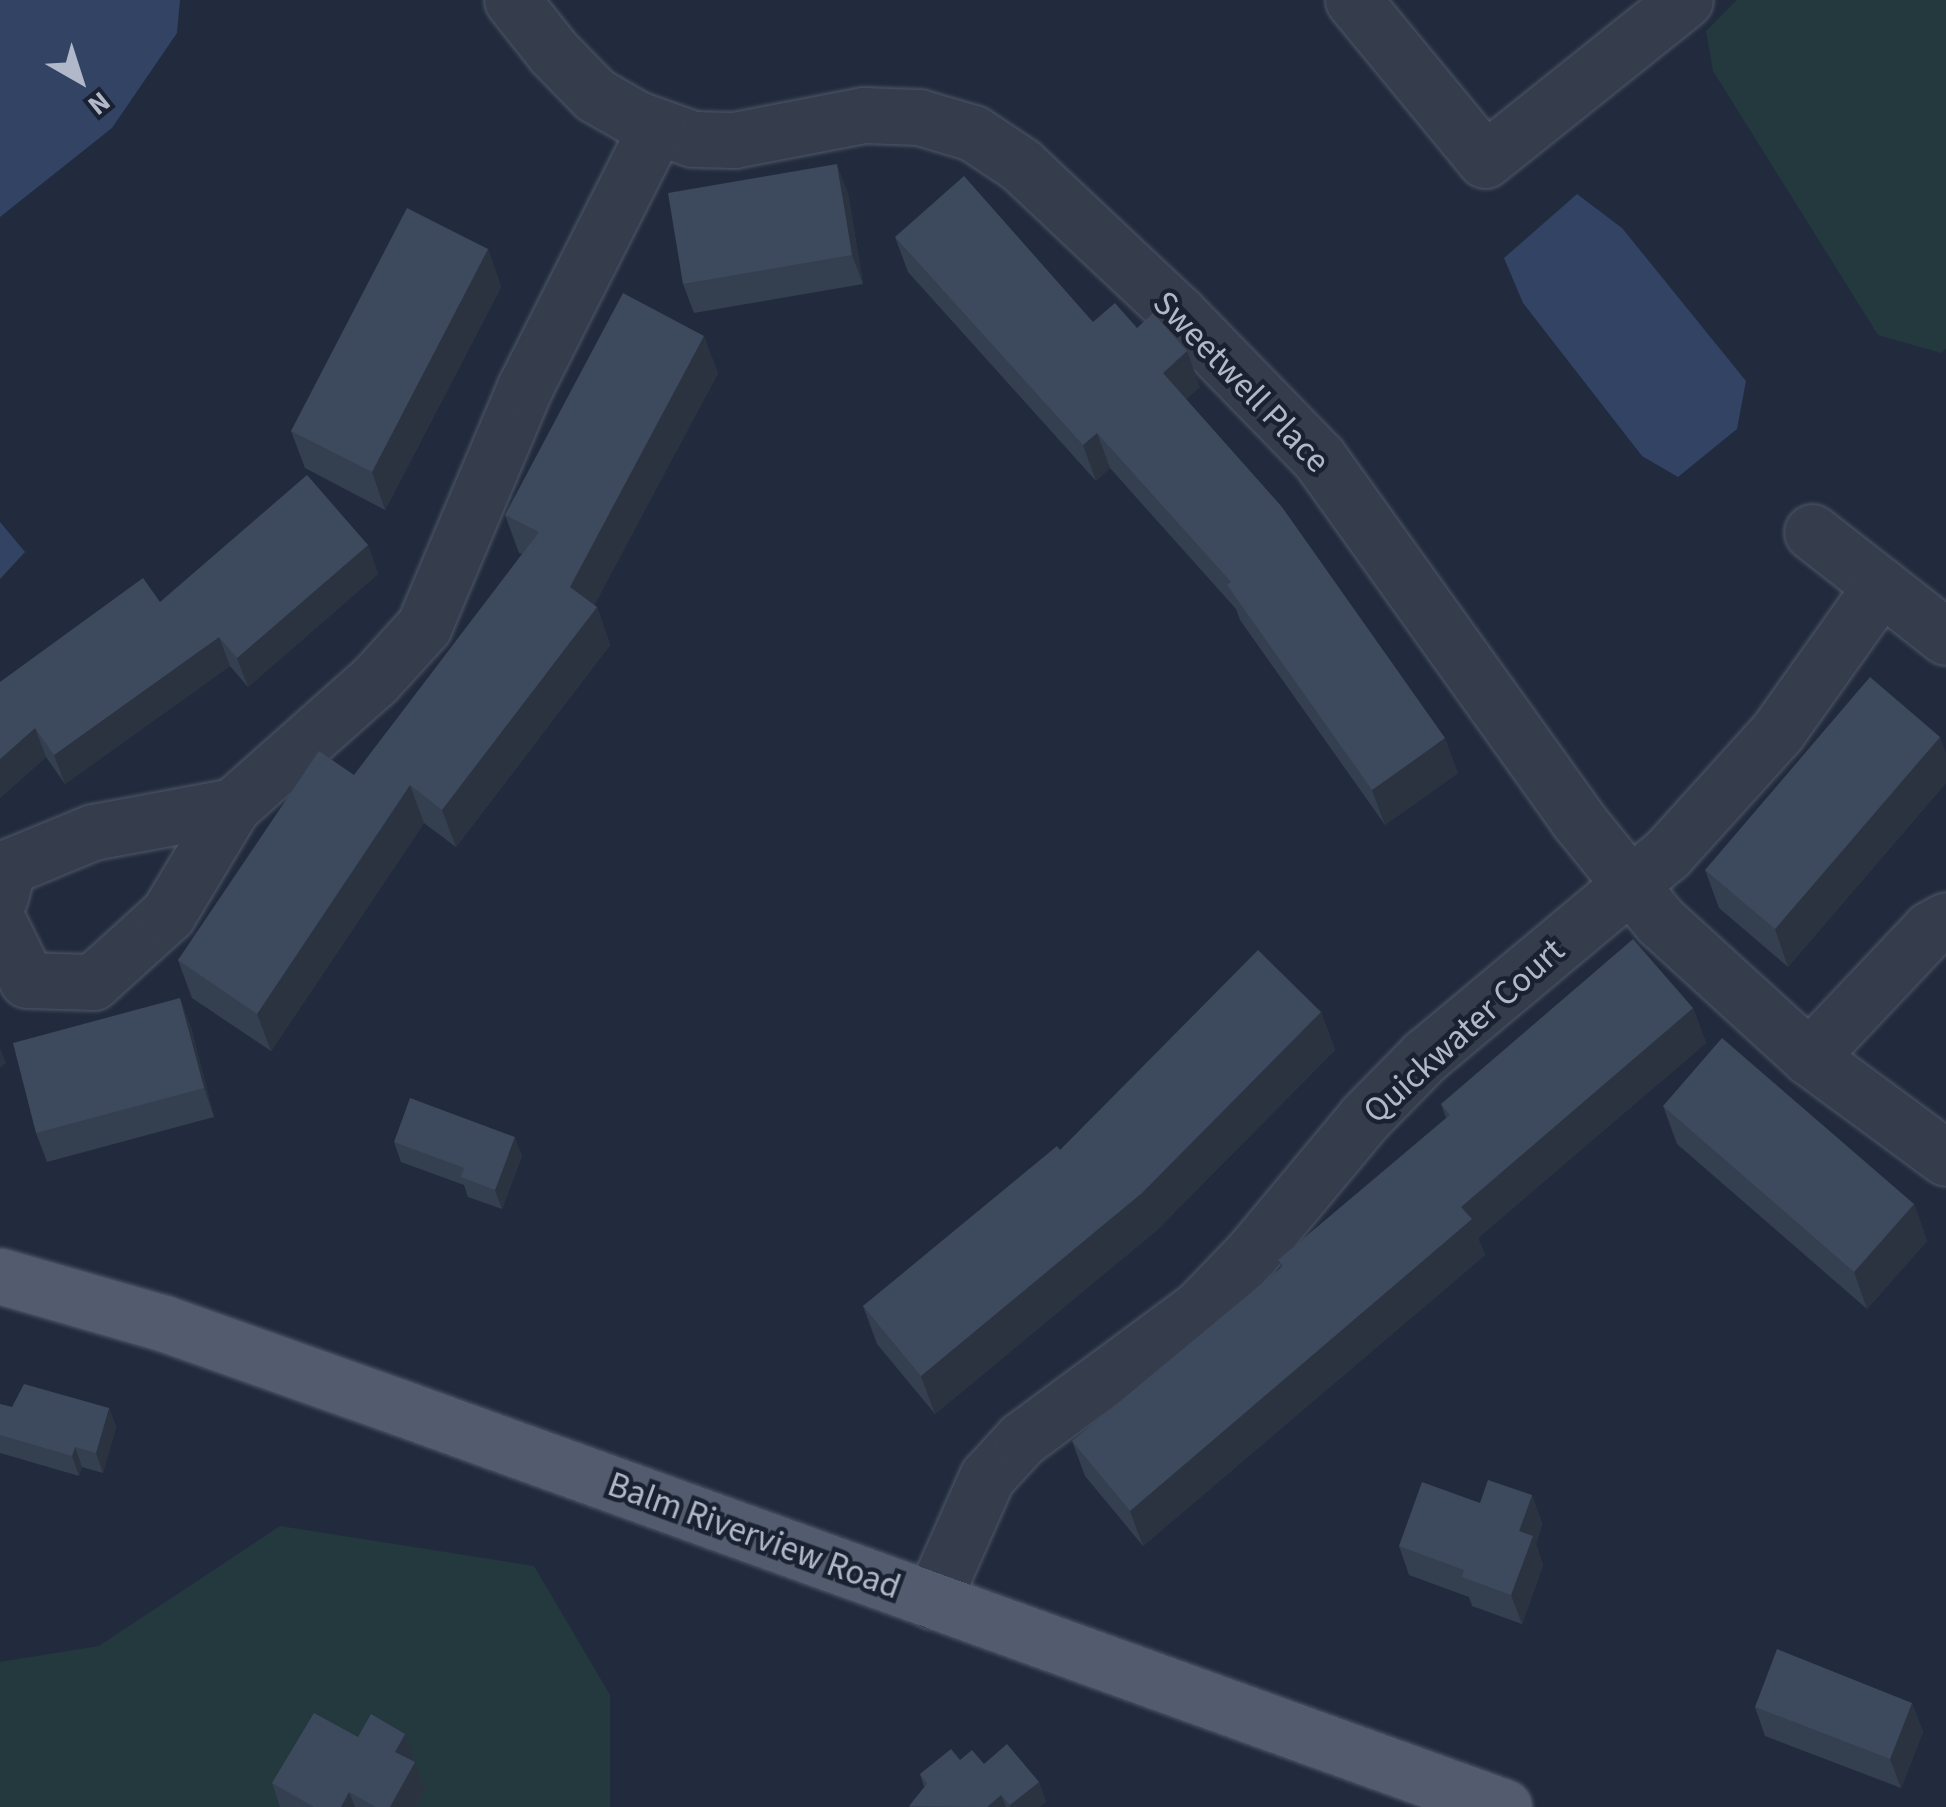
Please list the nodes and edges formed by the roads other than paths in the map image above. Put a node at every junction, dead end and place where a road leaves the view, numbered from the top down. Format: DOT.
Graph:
graph roads {
  1 [pos="512,0"];
  2 [pos="1353,0"];
  3 [pos="1684,0"];
  4 [pos="657,126"];
  5 [pos="1812,532"];
  6 [pos="1881,586"];
  7 [pos="1946,637"];
  8 [pos="233,806"];
  9 [pos="1630,887"];
  10 [pos="0,897"];
  11 [pos="1946,920"];
  12 [pos="0,925"];
  13 [pos="1809,1057"];
  14 [pos="1946,1158"];
  15 [pos="0,1276"];
  16 [pos="932,1600"];
  17 [pos="1504,1807"];
  1 -- 4 [label="street, Sweetwell Place"];
  2 -- 3 [label="street"];
  4 -- 8 [label="street"];
  4 -- 9 [label="street, Sweetwell Place"];
  5 -- 6 [label="street"];
  6 -- 7 [label="street"];
  6 -- 9 [label="street, Quickwater Court"];
  8 -- 10 [label="street"];
  8 -- 12 [label="street"];
  9 -- 13 [label="street, Sweetwell Place"];
  9 -- 16 [label="street, Quickwater Court"];
  11 -- 13 [label="street"];
  13 -- 14 [label="street, Sweetwell Place"];
  15 -- 16 [label="main road, Balm Riverview Road"];
  16 -- 17 [label="main road, Balm Riverview Road"];
}
